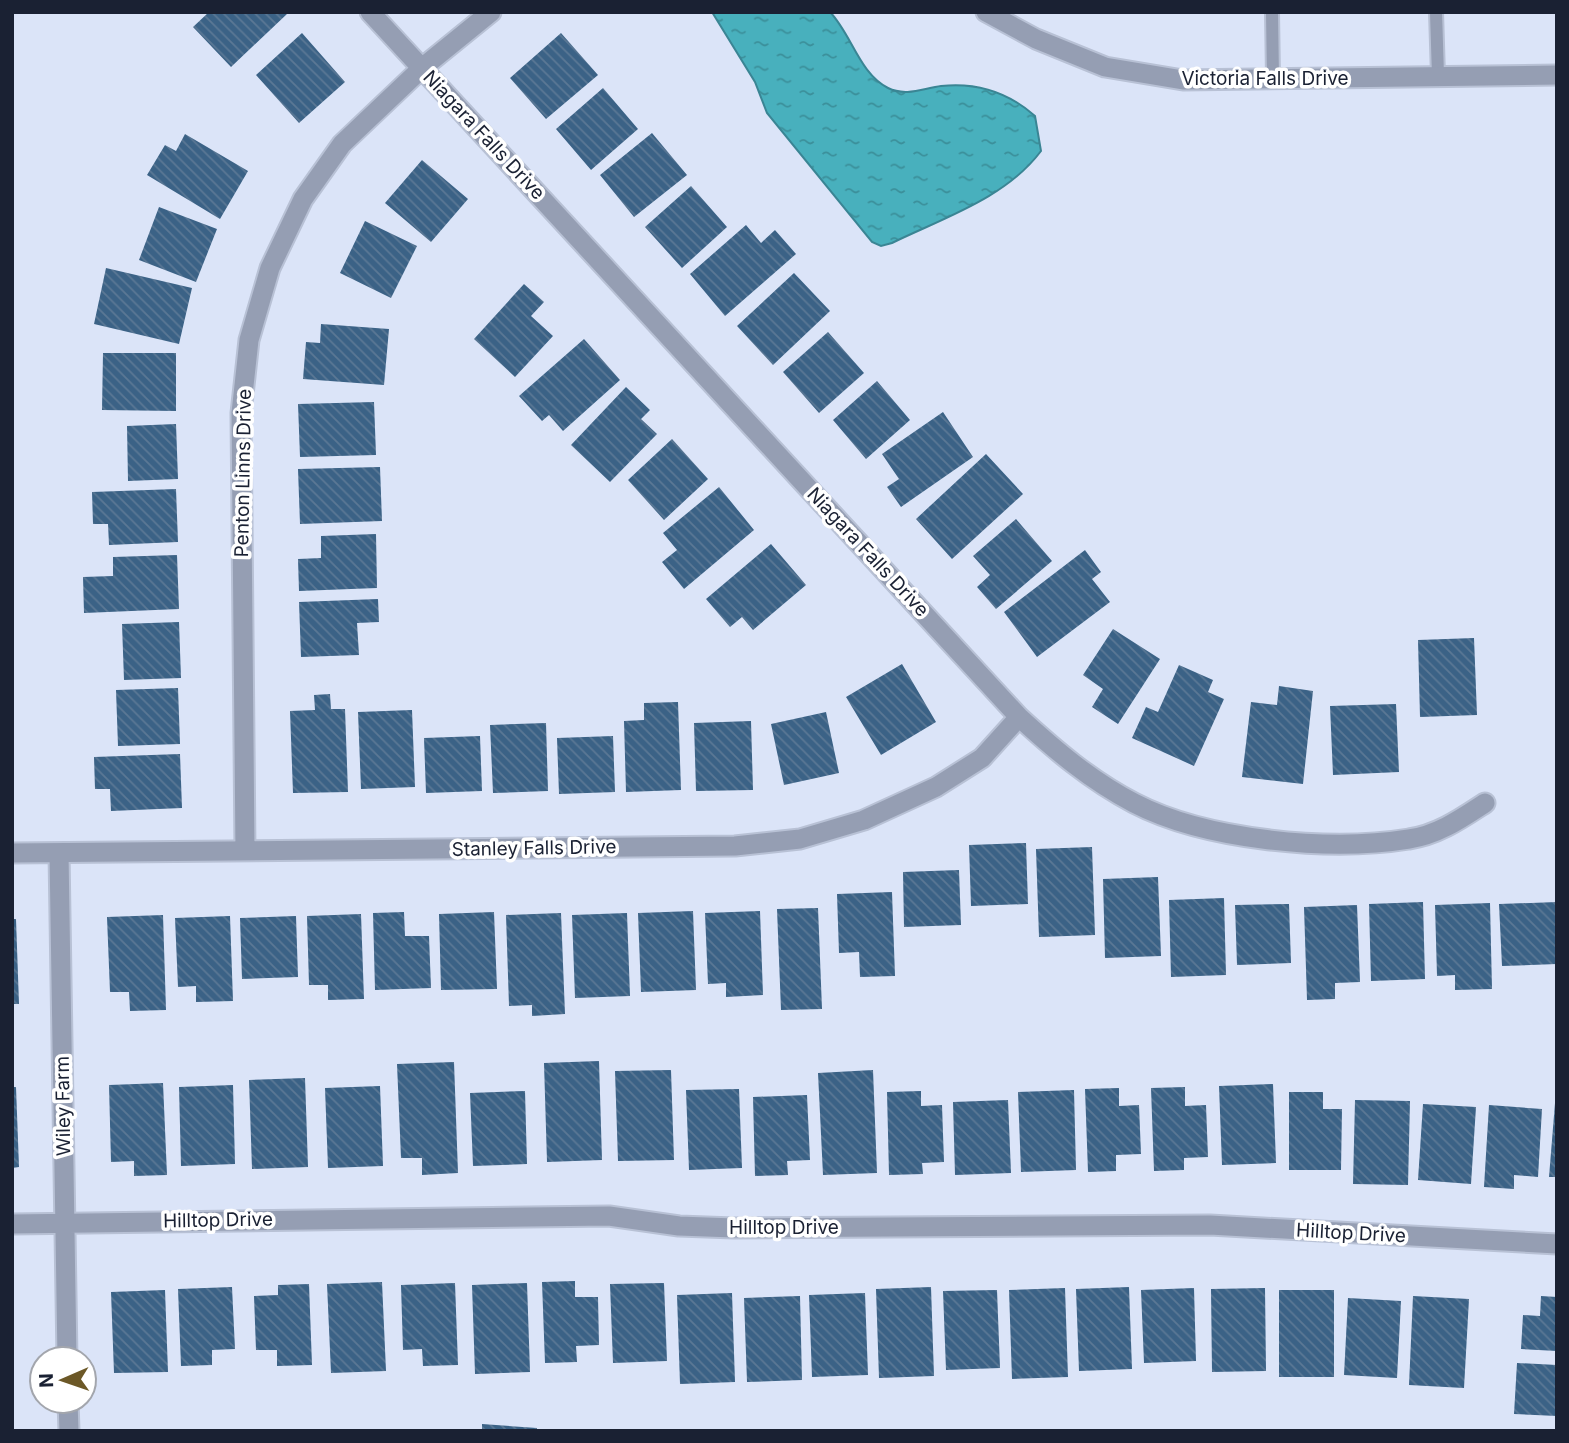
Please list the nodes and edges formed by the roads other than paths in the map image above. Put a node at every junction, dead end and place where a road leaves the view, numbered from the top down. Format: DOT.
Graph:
graph roads {
  1 [pos="370,12"];
  2 [pos="491,12"];
  3 [pos="986,12"];
  4 [pos="1272,12"];
  5 [pos="1436,12"];
  6 [pos="422,68"];
  7 [pos="1557,75"];
  8 [pos="1438,76"];
  9 [pos="1273,78"];
  10 [pos="1019,717"];
  11 [pos="1485,803"];
  12 [pos="245,851"];
  13 [pos="12,853"];
  14 [pos="59,853"];
  15 [pos="65,1222"];
  16 [pos="12,1224"];
  17 [pos="1557,1244"];
  18 [pos="68,1345"];
  1 -- 6 [label="street, Niagara Falls Drive"];
  2 -- 6 [label="street"];
  3 -- 9 [label="street, Victoria Falls Drive"];
  4 -- 9 [label="lane"];
  5 -- 8 [label="lane"];
  6 -- 10 [label="street, Niagara Falls Drive"];
  6 -- 12 [label="street, Penton Linns Drive"];
  7 -- 8 [label="street, Victoria Falls Drive"];
  8 -- 9 [label="street, Victoria Falls Drive"];
  10 -- 11 [label="street, Niagara Falls Drive"];
  10 -- 12 [label="street, Stanley Falls Drive"];
  12 -- 14 [label="street, Stanley Falls Drive"];
  13 -- 14 [label="street, Stanley Falls Drive"];
  14 -- 15 [label="street, Wiley Farm"];
  15 -- 16 [label="street, Hilltop Drive"];
  15 -- 17 [label="street, Hilltop Drive"];
  15 -- 18 [label="street, Wiley Farm"];
}
